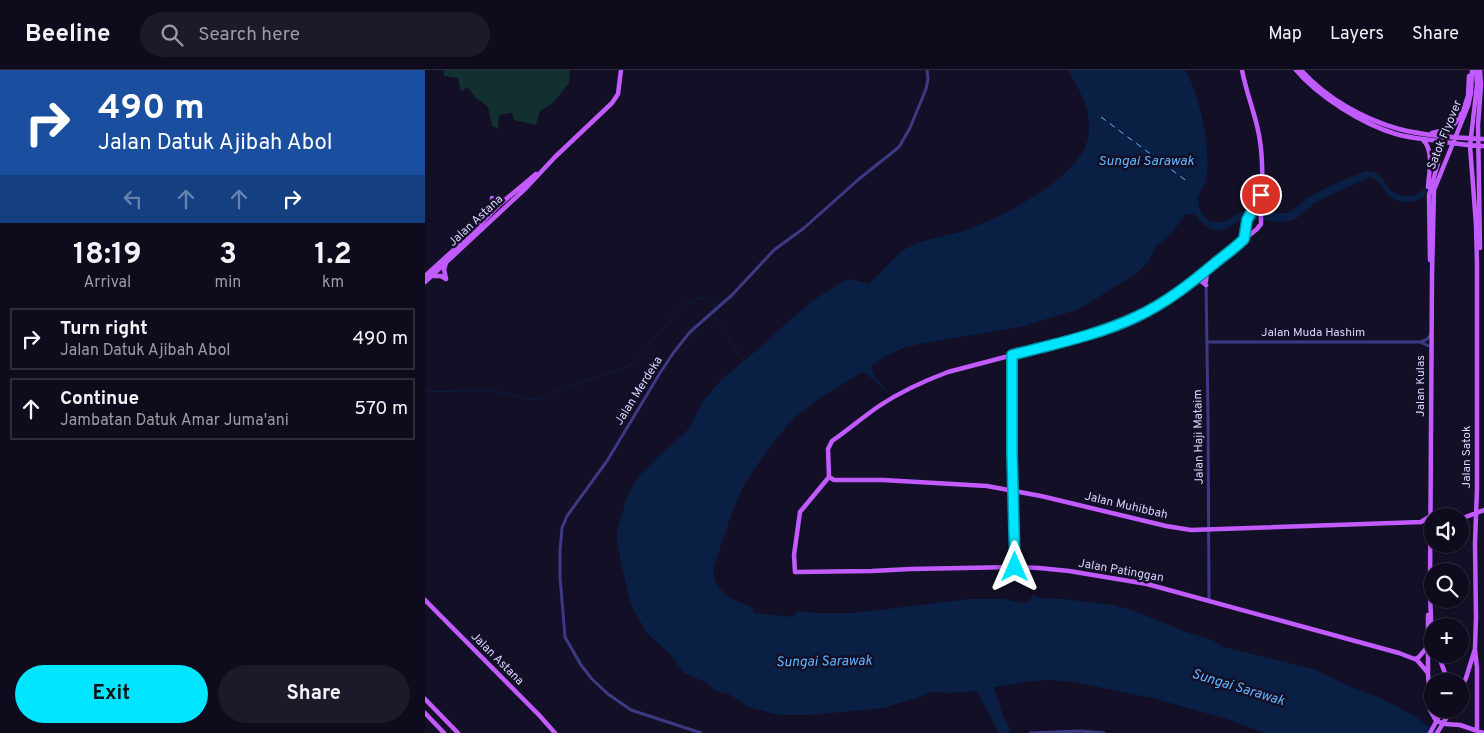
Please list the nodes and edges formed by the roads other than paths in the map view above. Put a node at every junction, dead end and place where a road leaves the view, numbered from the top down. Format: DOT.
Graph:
graph roads {
  1 [pos="621,70"];
  2 [pos="927,70"];
  3 [pos="1242,70"];
  4 [pos="1296,70"];
  5 [pos="1301,70"];
  6 [pos="1470,70"];
  7 [pos="1478,70"];
  8 [pos="1456,122"];
  9 [pos="1428,134"];
  10 [pos="1441,136"];
  11 [pos="1422,139"];
  12 [pos="1478,139"];
  13 [pos="1484,139"];
  14 [pos="1439,141"];
  15 [pos="1478,146"];
  16 [pos="1484,146"];
  17 [pos="539,173"];
  18 [pos="1261,195"];
  19 [pos="1429,195"];
  20 [pos="505,200"];
  21 [pos="1433,207"];
  22 [pos="491,214"];
  23 [pos="1244,239"];
  24 [pos="446,262"];
  25 [pos="1477,265"];
  26 [pos="1207,270"];
  27 [pos="1432,274"];
  28 [pos="425,276"];
  29 [pos="431,276"];
  30 [pos="1199,276"];
  31 [pos="425,282"];
  32 [pos="1206,283"];
  33 [pos="1431,334"];
  34 [pos="1207,342"];
  35 [pos="1420,342"];
  36 [pos="1431,347"];
  37 [pos="1012,355"];
  38 [pos="829,477"];
  39 [pos="1013,491"];
  40 [pos="1431,499"];
  41 [pos="1430,508"];
  42 [pos="1431,508"];
  43 [pos="1484,511"];
  44 [pos="1476,513"];
  45 [pos="1469,516"];
  46 [pos="1476,519"];
  47 [pos="1424,520"];
  48 [pos="1469,520"];
  49 [pos="1421,522"];
  50 [pos="1424,524"];
  51 [pos="1475,528"];
  52 [pos="1209,530"];
  53 [pos="1430,553"];
  54 [pos="1431,553"];
  55 [pos="1015,567"];
  56 [pos="425,600"];
  57 [pos="1209,601"];
  58 [pos="1428,618"];
  59 [pos="1432,618"];
  60 [pos="1475,649"];
  61 [pos="1424,651"];
  62 [pos="1415,659"];
  63 [pos="1428,663"];
  64 [pos="1428,673"];
  65 [pos="1468,673"];
  66 [pos="425,699"];
  67 [pos="425,713"];
  68 [pos="1435,718"];
  69 [pos="1438,718"];
  70 [pos="1446,718"];
  71 [pos="1477,731"];
  72 [pos="444,733"];
  73 [pos="458,733"];
  74 [pos="555,733"];
  75 [pos="701,733"];
  76 [pos="1030,733"];
  77 [pos="1104,733"];
  78 [pos="1430,733"];
  79 [pos="1437,733"];
  80 [pos="1483,733"];
  1 -- 17 [label="main road, Jalan Astana"];
  2 -- 75 [label="street, Jalan Merdeka"];
  3 -- 18 [label="main road"];
  4 -- 11 [label="main road"];
  5 -- 9 [label="main road"];
  6 -- 8 [label="main road"];
  6 -- 21 [label="main road, Satok Flyover"];
  7 -- 12 [label="main road, Jalan Satok"];
  7 -- 25 [label="main road, Jalan Satok"];
  8 -- 9 [label="main road"];
  8 -- 10 [label="main road"];
  9 -- 10 [label="main road"];
  10 -- 12 [label="main road"];
  10 -- 14 [label="main road, Jalan Kulas"];
  11 -- 14 [label="main road"];
  11 -- 19 [label="main road"];
  12 -- 13 [label="main road"];
  12 -- 15 [label="main road, Jalan Satok"];
  14 -- 15 [label="main road"];
  14 -- 19 [label="main road, Jalan Kulas"];
  15 -- 16 [label="main road"];
  15 -- 25 [label="main road, Jalan Satok"];
  17 -- 20 [label="main road, Jalan Astana"];
  17 -- 24 [label="main road, Jalan Astana"];
  18 -- 23 [label="main road"];
  18 -- 23 [label="main road"];
  19 -- 27 [label="main road, Jalan Kulas"];
  20 -- 22 [label="main road, Jalan Astana"];
  20 -- 22 [label="main road"];
  21 -- 27 [label="main road, Jalan Kulas"];
  22 -- 28 [label="main road, Jalan Astana"];
  23 -- 26 [label="main road"];
  24 -- 29 [label="main road, Jalan Astana"];
  24 -- 29 [label="main road"];
  25 -- 44 [label="main road, Jalan Satok"];
  26 -- 30 [label="main road"];
  26 -- 32 [label="main road"];
  27 -- 33 [label="main road, Jalan Kulas"];
  29 -- 31 [label="main road, Jalan Astana"];
  30 -- 32 [label="main road"];
  30 -- 37 [label="main road"];
  32 -- 34 [label="street, Jalan Haji Mataim"];
  33 -- 35 [label="street"];
  33 -- 36 [label="main road, Jalan Kulas"];
  34 -- 35 [label="street, Jalan Muda Hashim"];
  34 -- 52 [label="street, Jalan Haji Mataim"];
  35 -- 36 [label="street"];
  36 -- 40 [label="main road, Jalan Kulas"];
  37 -- 38 [label="main road"];
  37 -- 39 [label="street"];
  38 -- 39 [label="main road, Jalan Muhibbah"];
  38 -- 55 [label="main road, Jalan Patinggan"];
  39 -- 52 [label="main road, Jalan Muhibbah"];
  39 -- 55 [label="street"];
  40 -- 41 [label="main road, Jalan Kulas"];
  40 -- 42 [label="main road, Jalan Kulas"];
  43 -- 44 [label="main road"];
  43 -- 46 [label="main road"];
  44 -- 45 [label="main road"];
  44 -- 46 [label="main road, Jalan Satok"];
  46 -- 51 [label="main road, Jalan Satok"];
  47 -- 49 [label="main road, Jalan Muhibbah"];
  48 -- 51 [label="main road"];
  49 -- 50 [label="main road"];
  49 -- 52 [label="main road, Jalan Muhibbah"];
  51 -- 60 [label="main road, Jalan Satok"];
  52 -- 57 [label="street, Jalan Haji Mataim"];
  53 -- 58 [label="main road, Jalan Kulas"];
  54 -- 59 [label="main road, Jalan Kulas"];
  55 -- 57 [label="main road, Jalan Patinggan"];
  56 -- 74 [label="main road, Jalan Astana"];
  57 -- 62 [label="main road, Jalan Patinggan"];
  60 -- 65 [label="main road, Jalan Satok"];
  60 -- 71 [label="main road, Jalan Satok"];
  61 -- 62 [label="main road"];
  62 -- 64 [label="main road, Jalan Patinggan"];
  63 -- 64 [label="main road, Jalan Kulas"];
  66 -- 73 [label="main road"];
  67 -- 72 [label="main road"];
  68 -- 71 [label="main road, Jalan Kulas"];
  69 -- 78 [label="main road"];
  70 -- 79 [label="main road"];
  71 -- 80 [label="main road, Jalan Kulas"];
  76 -- 77 [label="street"];
}
